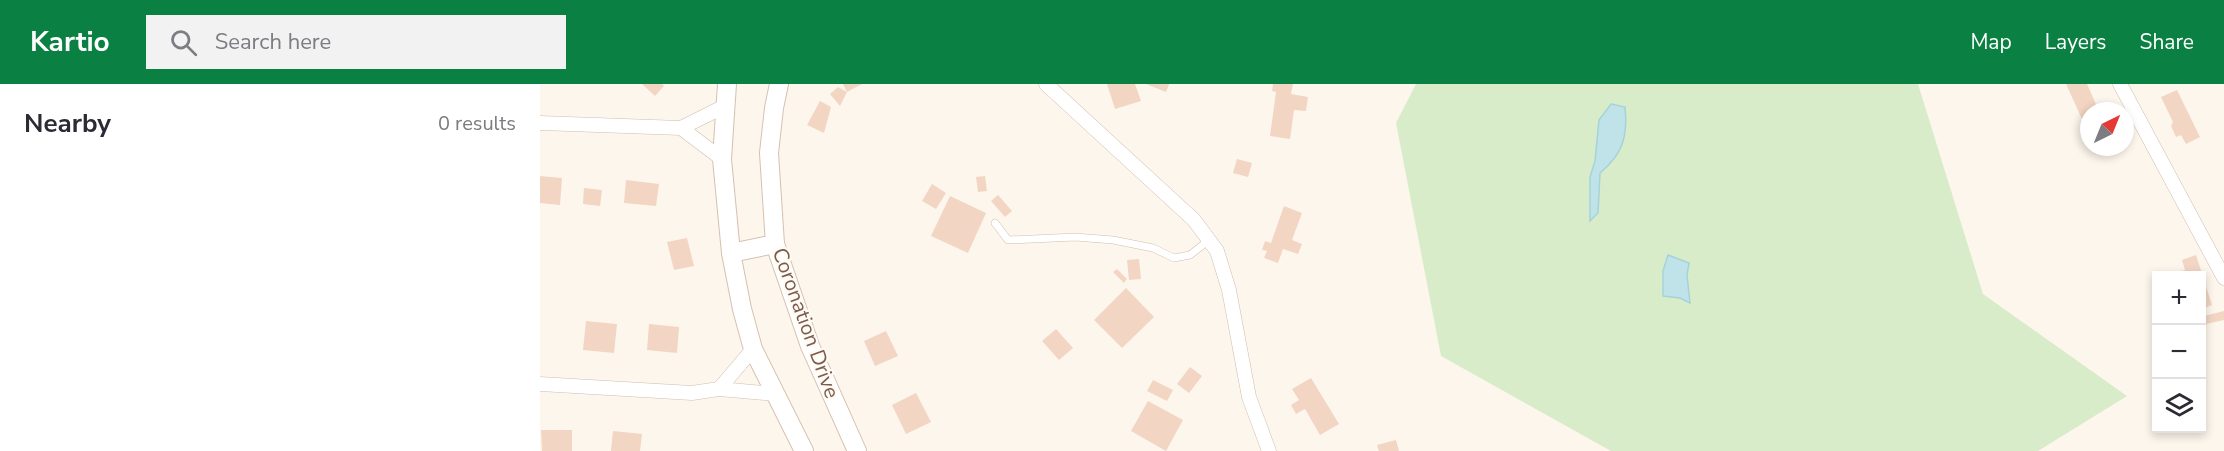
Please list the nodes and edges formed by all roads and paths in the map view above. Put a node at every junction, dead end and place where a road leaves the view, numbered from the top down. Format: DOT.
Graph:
graph roads {
  1 [pos="727,84"];
  2 [pos="778,84"];
  3 [pos="1046,84"];
  4 [pos="2120,84"];
  5 [pos="1064,90"];
  6 [pos="724,106"];
  7 [pos="540,123"];
  8 [pos="681,128"];
  9 [pos="722,159"];
  10 [pos="995,223"];
  11 [pos="1209,240"];
  12 [pos="775,244"];
  13 [pos="731,253"];
  14 [pos="2224,278"];
  15 [pos="753,349"];
  16 [pos="540,384"];
  17 [pos="719,388"];
  18 [pos="776,394"];
  19 [pos="804,451"];
  20 [pos="857,451"];
  21 [pos="1269,451"];
  1 -- 6 [label="street"];
  2 -- 12 [label="street, Coronation Drive"];
  3 -- 5 [label="street"];
  4 -- 14 [label="street"];
  5 -- 11 [label="street"];
  6 -- 8 [label="street"];
  6 -- 9 [label="street"];
  7 -- 8 [label="street"];
  8 -- 9 [label="street"];
  9 -- 13 [label="street"];
  10 -- 11 [label="lane"];
  11 -- 21 [label="street"];
  12 -- 13 [label="street"];
  12 -- 20 [label="street, Coronation Drive"];
  13 -- 15 [label="street"];
  15 -- 17 [label="street"];
  15 -- 18 [label="street"];
  16 -- 17 [label="street"];
  17 -- 18 [label="street"];
  18 -- 19 [label="street"];
}
